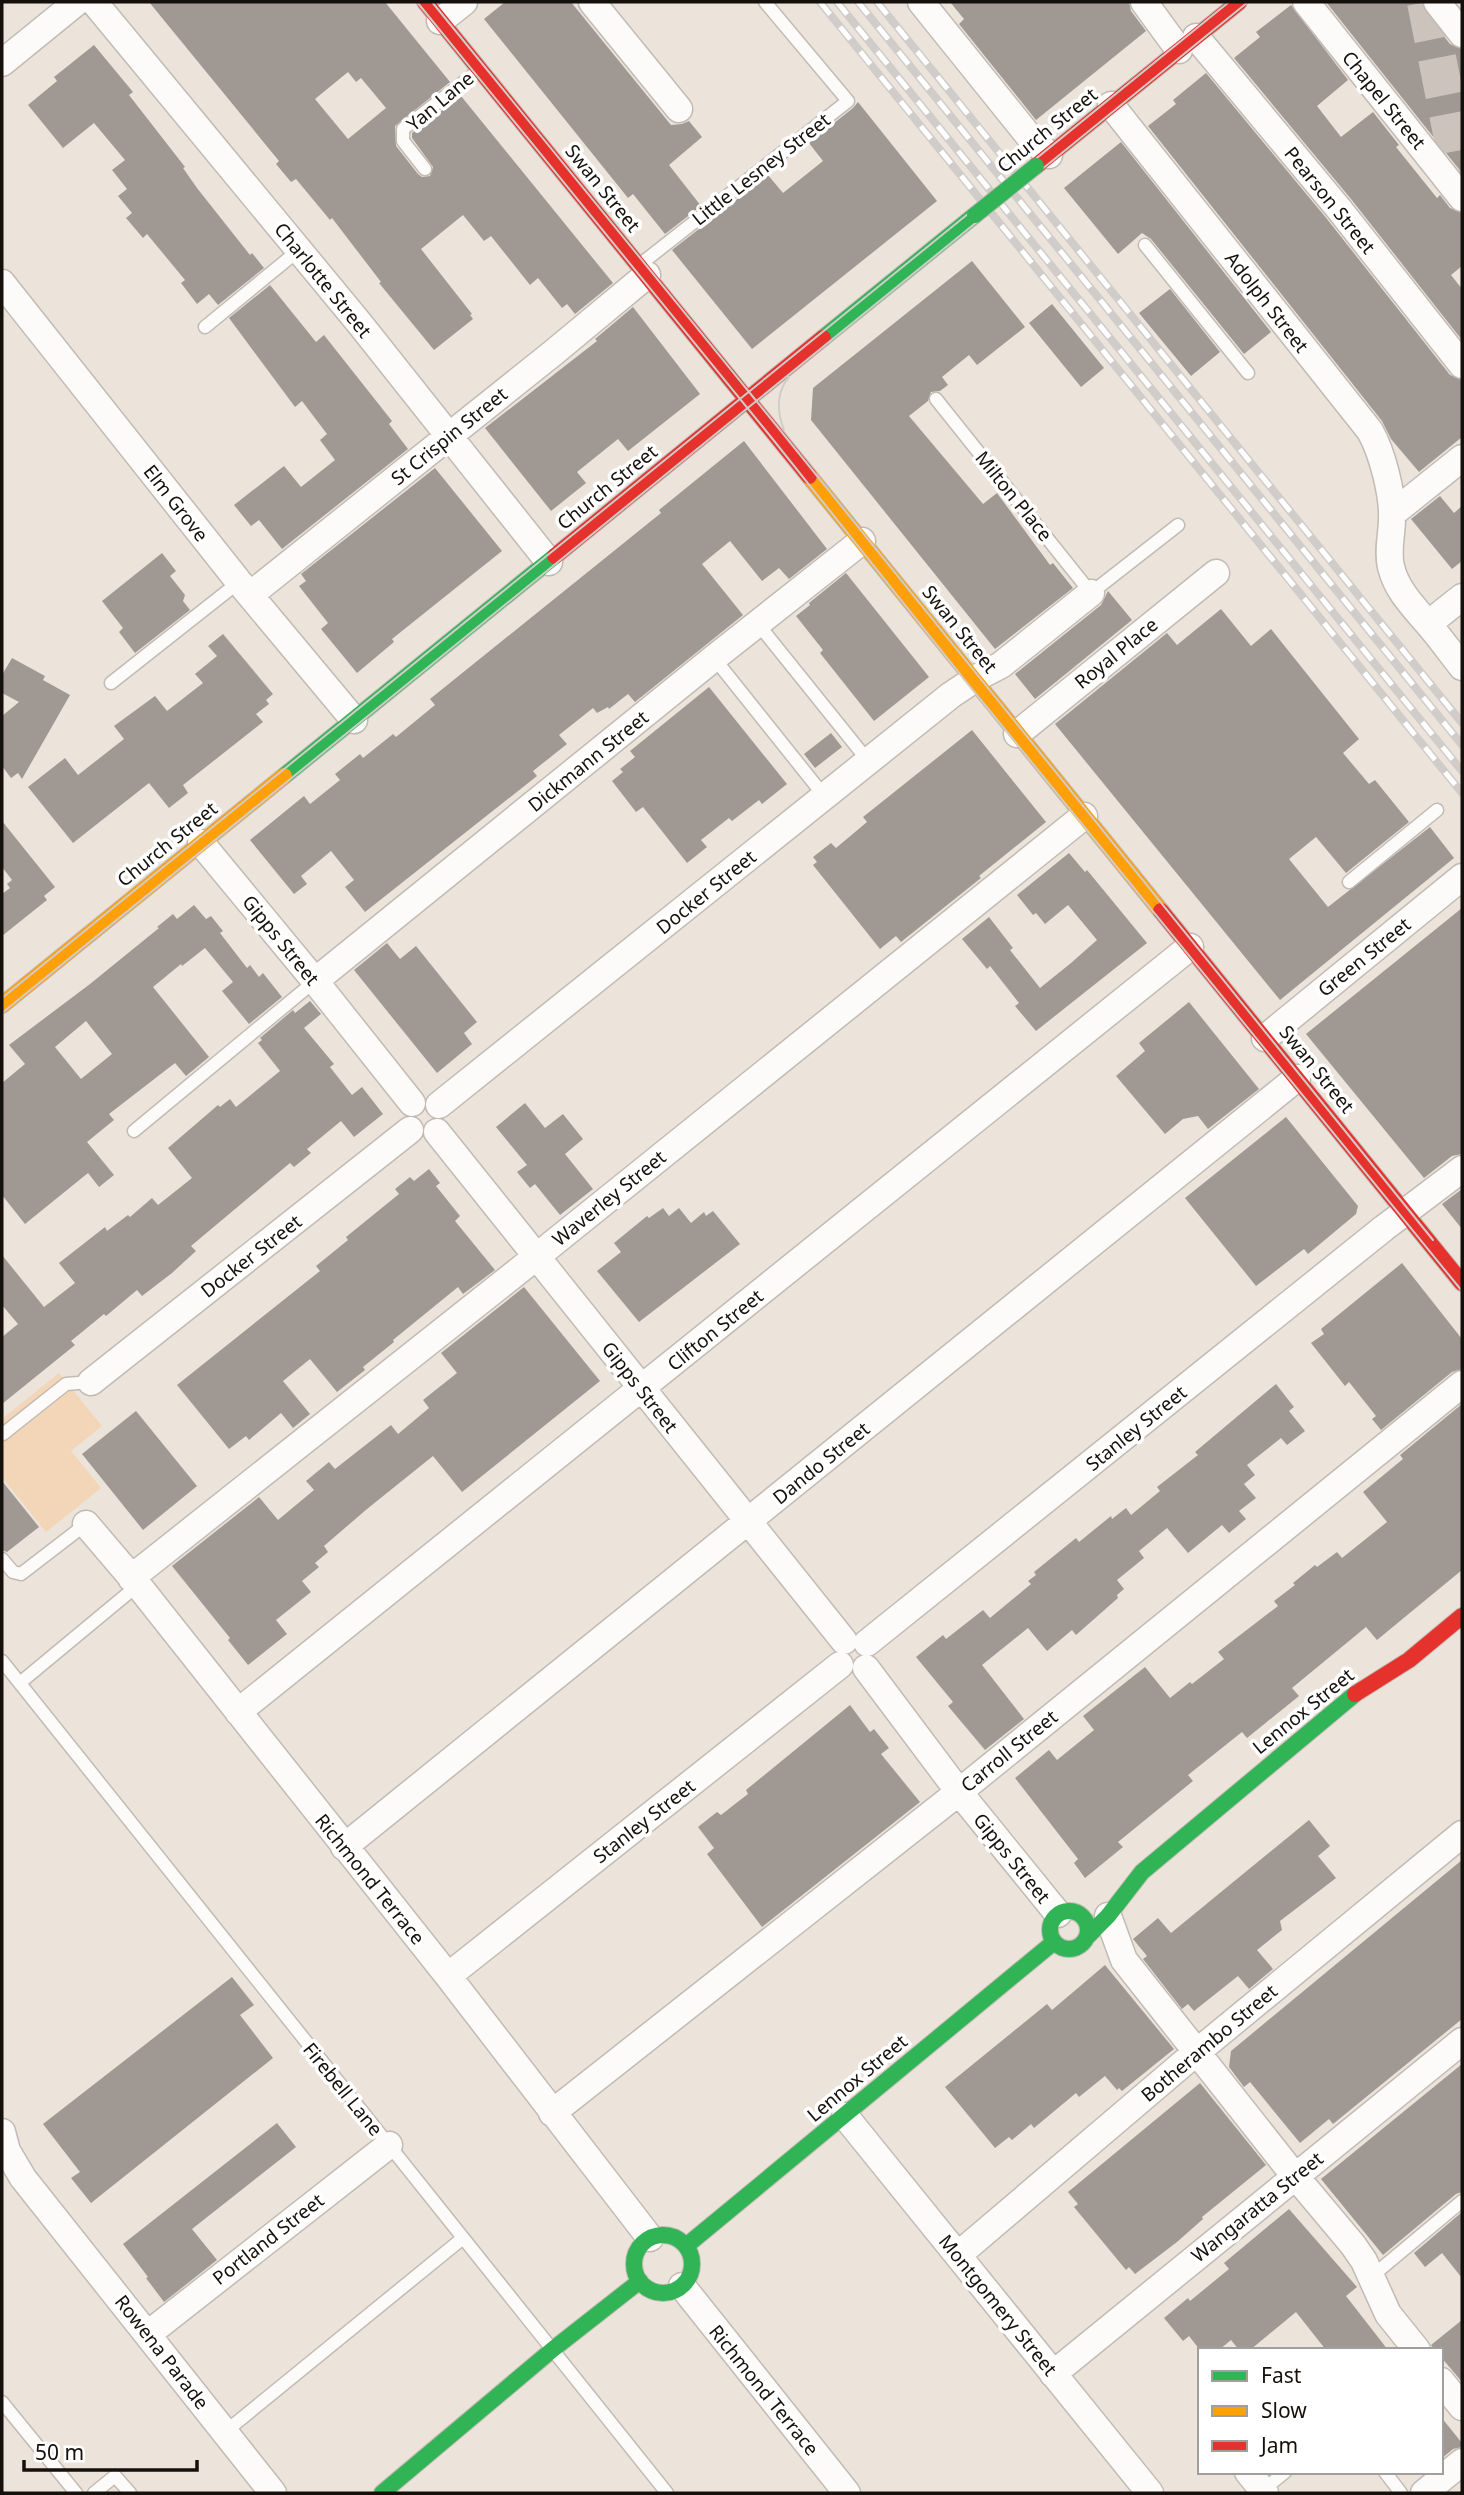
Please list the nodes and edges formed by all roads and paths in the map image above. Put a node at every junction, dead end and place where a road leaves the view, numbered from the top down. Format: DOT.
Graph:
graph roads {
  1 [pos="77,2"];
  2 [pos="94,2"];
  3 [pos="464,2"];
  4 [pos="592,2"];
  5 [pos="765,2"];
  6 [pos="921,2"];
  7 [pos="1144,2"];
  8 [pos="1238,2"];
  9 [pos="1306,2"];
  10 [pos="1437,2"];
  11 [pos="432,11"];
  12 [pos="1462,34"];
  13 [pos="1187,43"];
  14 [pos="2,63"];
  15 [pos="479,69"];
  16 [pos="1111,105"];
  17 [pos="679,109"];
  18 [pos="1043,161"];
  19 [pos="425,169"];
  20 [pos="1462,198"];
  21 [pos="1145,245"];
  22 [pos="299,250"];
  23 [pos="643,270"];
  24 [pos="2,283"];
  25 [pos="205,327"];
  26 [pos="1462,365"];
  27 [pos="1248,373"];
  28 [pos="748,399"];
  29 [pos="936,399"];
  30 [pos="449,436"];
  31 [pos="1462,458"];
  32 [pos="1392,514"];
  33 [pos="1178,524"];
  34 [pos="862,541"];
  35 [pos="549,562"];
  36 [pos="1216,573"];
  37 [pos="244,589"];
  38 [pos="1091,593"];
  39 [pos="1462,597"];
  40 [pos="758,624"];
  41 [pos="1428,624"];
  42 [pos="714,658"];
  43 [pos="1462,667"];
  44 [pos="974,681"];
  45 [pos="111,683"];
  46 [pos="354,720"];
  47 [pos="1017,734"];
  48 [pos="870,762"];
  49 [pos="825,797"];
  50 [pos="1437,810"];
  51 [pos="1084,816"];
  52 [pos="201,843"];
  53 [pos="1462,877"];
  54 [pos="1349,882"];
  55 [pos="1190,947"];
  56 [pos="315,981"];
  57 [pos="2,1005"];
  58 [pos="1265,1038"];
  59 [pos="1297,1078"];
  60 [pos="412,1103"];
  61 [pos="439,1105"];
  62 [pos="410,1130"];
  63 [pos="134,1131"];
  64 [pos="438,1132"];
  65 [pos="1462,1169"];
  66 [pos="1406,1213"];
  67 [pos="536,1257"];
  68 [pos="1462,1283"];
  69 [pos="91,1382"];
  70 [pos="1462,1384"];
  71 [pos="641,1390"];
  72 [pos="2,1432"];
  73 [pos="747,1523"];
  74 [pos="86,1524"];
  75 [pos="2,1559"];
  76 [pos="135,1581"];
  77 [pos="1462,1616"];
  78 [pos="854,1654"];
  79 [pos="2,1661"];
  80 [pos="20,1682"];
  81 [pos="238,1712"];
  82 [pos="959,1792"];
  83 [pos="1462,1834"];
  84 [pos="344,1847"];
  85 [pos="1142,1872"];
  86 [pos="1101,1902"];
  87 [pos="1064,1913"];
  88 [pos="1085,1939"];
  89 [pos="1054,1942"];
  90 [pos="1124,1960"];
  91 [pos="448,1976"];
  92 [pos="1462,2041"];
  93 [pos="1197,2052"];
  94 [pos="552,2113"];
  95 [pos="845,2116"];
  96 [pos="2,2132"];
  97 [pos="389,2145"];
  98 [pos="1295,2176"];
  99 [pos="1462,2201"];
  100 [pos="463,2238"];
  101 [pos="650,2238"];
  102 [pos="686,2246"];
  103 [pos="958,2255"];
  104 [pos="1371,2277"];
  105 [pos="640,2281"];
  106 [pos="682,2286"];
  107 [pos="148,2334"];
  108 [pos="1415,2348"];
  109 [pos="552,2350"];
  110 [pos="1054,2374"];
  111 [pos="1443,2383"];
  112 [pos="2,2402"];
  113 [pos="1462,2407"];
  114 [pos="225,2432"];
  115 [pos="1462,2462"];
  116 [pos="1281,2474"];
  117 [pos="1387,2474"];
  118 [pos="1258,2485"];
  119 [pos="839,2491"];
  120 [pos="76,2493"];
  121 [pos="94,2493"];
  122 [pos="130,2493"];
  123 [pos="273,2493"];
  124 [pos="382,2493"];
  125 [pos="667,2493"];
  126 [pos="1150,2493"];
  127 [pos="1401,2493"];
  128 [pos="1424,2493"];
  1 -- 14 [label="street"];
  2 -- 22 [label="street, Charlotte Street"];
  3 -- 11 [label="street"];
  4 -- 17 [label="street"];
  5 -- 23 [label="lane, Little Lesney Street"];
  6 -- 18 [label="street"];
  7 -- 13 [label="street, Pearson Street"];
  8 -- 13 [label="main road, Church Street"];
  9 -- 20 [label="street, Chapel Street"];
  10 -- 12 [label="street"];
  11 -- 15 [label="main road, Swan Street"];
  13 -- 16 [label="main road, Church Street"];
  13 -- 26 [label="street, Pearson Street"];
  15 -- 19 [label="lane, Yan Lane"];
  15 -- 23 [label="main road, Swan Street"];
  16 -- 18 [label="main road, Church Street"];
  16 -- 32 [label="street, Adolph Street"];
  18 -- 28 [label="main road, Church Street, bridge"];
  21 -- 27 [label="lane"];
  22 -- 25 [label="lane"];
  22 -- 30 [label="street, Charlotte Street"];
  23 -- 28 [label="main road, Swan Street"];
  23 -- 30 [label="street, St Crispin Street"];
  24 -- 37 [label="street, Elm Grove"];
  28 -- 34 [label="main road, Swan Street"];
  28 -- 35 [label="main road, Church Street"];
  29 -- 38 [label="lane, Milton Place"];
  30 -- 35 [label="street, Charlotte Street"];
  30 -- 37 [label="street, St Crispin Street"];
  31 -- 32 [label="street"];
  32 -- 41 [label="street, Adolph Street"];
  33 -- 38 [label="lane"];
  34 -- 40 [label="street, Dickmann Street"];
  34 -- 44 [label="main road, Swan Street"];
  35 -- 46 [label="main road, Church Street"];
  36 -- 47 [label="street, Royal Place"];
  37 -- 45 [label="lane"];
  37 -- 46 [label="street, Elm Grove"];
  38 -- 44 [label="street, Docker Street"];
  39 -- 41 [label="street"];
  40 -- 42 [label="street, Dickmann Street"];
  40 -- 48 [label="lane"];
  41 -- 43 [label="street, Adolph Street"];
  42 -- 49 [label="lane"];
  42 -- 56 [label="street, Dickmann Street"];
  44 -- 47 [label="main road, Swan Street"];
  44 -- 48 [label="street, Docker Street"];
  46 -- 52 [label="main road, Church Street"];
  47 -- 51 [label="main road, Swan Street"];
  48 -- 49 [label="street, Docker Street"];
  49 -- 61 [label="street, Docker Street"];
  50 -- 54 [label="lane"];
  51 -- 55 [label="main road, Swan Street"];
  51 -- 67 [label="street, Waverley Street"];
  52 -- 56 [label="street, Gipps Street"];
  52 -- 57 [label="main road, Church Street"];
  53 -- 58 [label="street, Green Street"];
  55 -- 58 [label="main road, Swan Street"];
  55 -- 71 [label="street, Clifton Street"];
  56 -- 60 [label="street, Gipps Street"];
  56 -- 63 [label="lane"];
  58 -- 59 [label="main road, Swan Street"];
  59 -- 66 [label="main road, Swan Street"];
  59 -- 73 [label="street, Dando Street"];
  60 -- 61 [label="street"];
  60 -- 62 [label="street"];
  61 -- 64 [label="street"];
  62 -- 64 [label="street"];
  62 -- 69 [label="street, Docker Street"];
  64 -- 67 [label="street, Gipps Street"];
  65 -- 66 [label="street, Stanley Street"];
  66 -- 68 [label="main road, Swan Street"];
  66 -- 78 [label="street, Stanley Street"];
  67 -- 71 [label="street, Gipps Street"];
  67 -- 76 [label="street, Waverley Street"];
  69 -- 72 [label="lane"];
  70 -- 82 [label="street, Carroll Street"];
  71 -- 73 [label="street, Gipps Street"];
  71 -- 81 [label="street, Clifton Street"];
  73 -- 78 [label="street, Gipps Street"];
  73 -- 84 [label="street, Dando Street"];
  74 -- 75 [label="lane"];
  74 -- 76 [label="street, Richmond Terrace"];
  76 -- 80 [label="lane"];
  76 -- 81 [label="street, Richmond Terrace"];
  77 -- 85 [label="main road, Lennox Street"];
  78 -- 82 [label="street, Gipps Street"];
  78 -- 91 [label="street, Stanley Street"];
  79 -- 80 [label="lane, Firebell Lane"];
  80 -- 97 [label="lane, Firebell Lane"];
  81 -- 84 [label="street, Richmond Terrace"];
  82 -- 87 [label="street, Gipps Street"];
  82 -- 94 [label="street, Carroll Street"];
  83 -- 93 [label="street, Botherambo Street"];
  84 -- 91 [label="street, Richmond Terrace"];
  85 -- 86 [label="main road, Lennox Street"];
  85 -- 86 [label="main road, Lennox Street"];
  86 -- 87 [label="main road, Lennox Street"];
  86 -- 88 [label="main road"];
  86 -- 90 [label="street"];
  87 -- 88 [label="main road"];
  87 -- 89 [label="main road"];
  88 -- 89 [label="main road"];
  88 -- 90 [label="street"];
  89 -- 95 [label="main road, Lennox Street"];
  90 -- 93 [label="street"];
  91 -- 94 [label="street, Richmond Terrace"];
  92 -- 98 [label="street, Wangaratta Street"];
  93 -- 98 [label="street"];
  93 -- 103 [label="street, Botherambo Street"];
  94 -- 101 [label="street, Richmond Terrace"];
  95 -- 102 [label="main road, Lennox Street"];
  95 -- 103 [label="street, Montgomery Street"];
  96 -- 107 [label="street, Rowena Parade"];
  97 -- 100 [label="lane, Firebell Lane"];
  97 -- 107 [label="street, Portland Street"];
  98 -- 104 [label="street"];
  98 -- 110 [label="street, Wangaratta Street"];
  99 -- 104 [label="lane"];
  100 -- 109 [label="lane, Firebell Lane"];
  100 -- 114 [label="lane"];
  101 -- 102 [label="main road"];
  101 -- 105 [label="main road"];
  102 -- 106 [label="main road"];
  103 -- 110 [label="street, Montgomery Street"];
  104 -- 108 [label="street"];
  105 -- 106 [label="main road"];
  105 -- 109 [label="main road"];
  106 -- 119 [label="street, Richmond Terrace"];
  107 -- 114 [label="street, Rowena Parade"];
  109 -- 124 [label="main road"];
  109 -- 125 [label="lane, Firebell Lane"];
  110 -- 126 [label="street, Montgomery Street"];
  111 -- 113 [label="street"];
  112 -- 120 [label="lane"];
  114 -- 123 [label="street, Rowena Parade"];
  115 -- 128 [label="street"];
  116 -- 118 [label="lane"];
  117 -- 127 [label="lane"];
  121 -- 122 [label="lane"];
}
